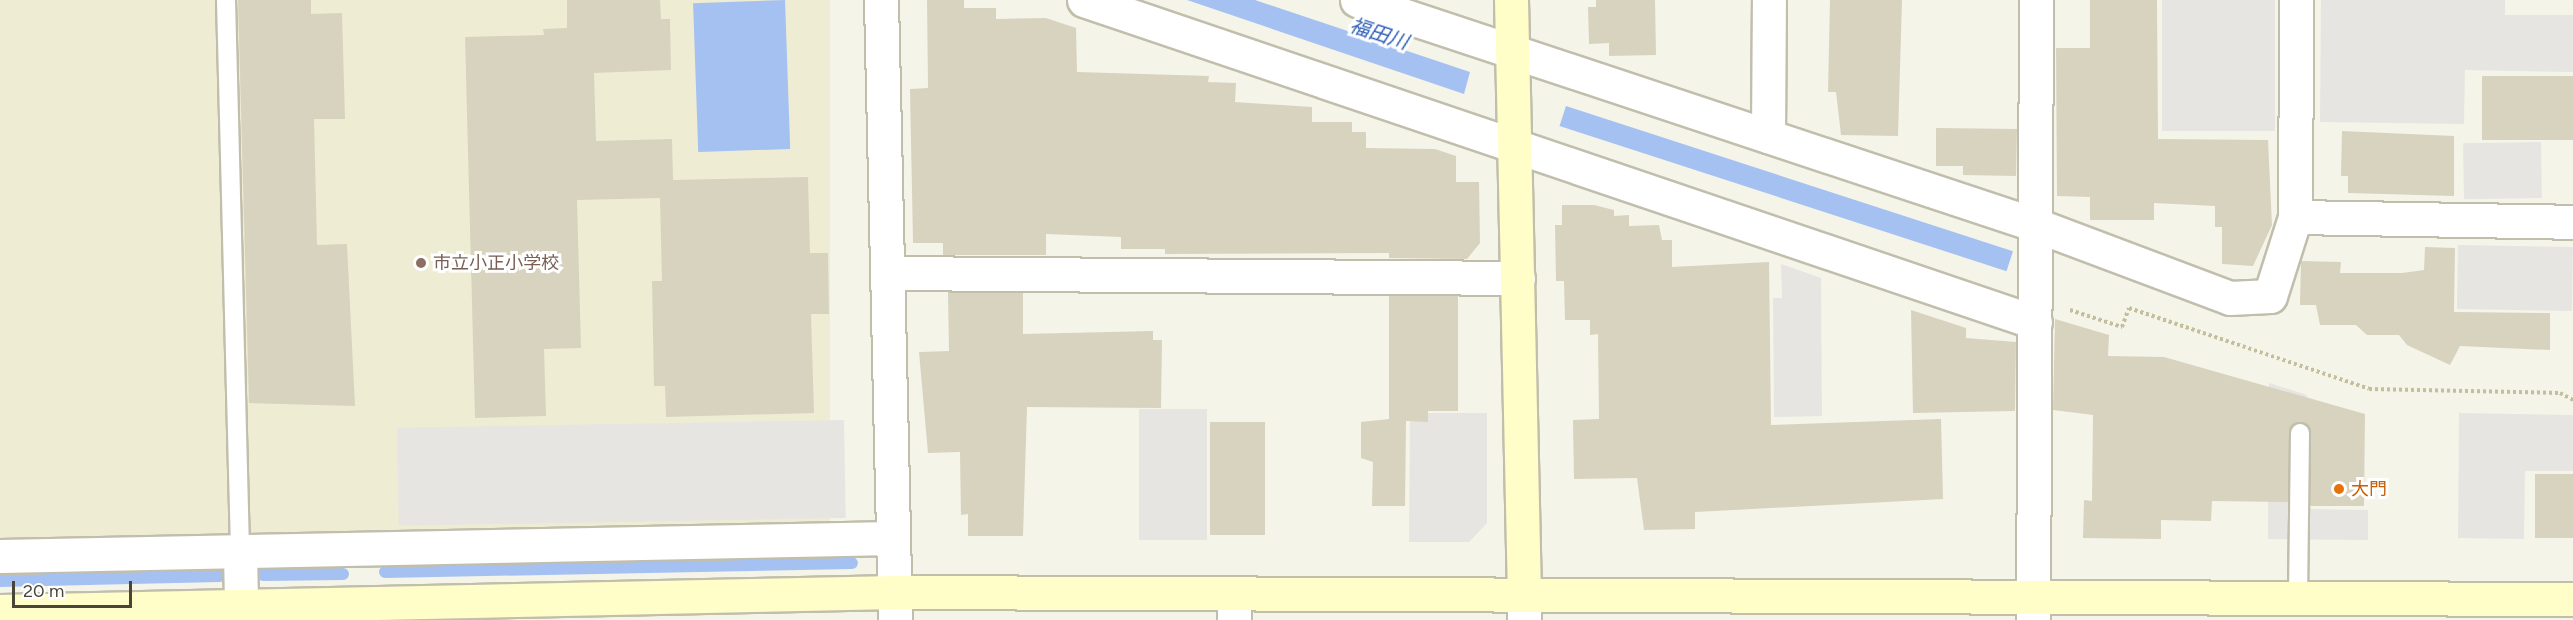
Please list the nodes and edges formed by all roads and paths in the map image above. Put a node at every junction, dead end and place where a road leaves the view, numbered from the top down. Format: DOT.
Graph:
graph roads {
  1 [pos="226,0"];
  2 [pos="881,0"];
  3 [pos="1084,0"];
  4 [pos="1357,0"];
  5 [pos="1511,0"];
  6 [pos="1768,0"];
  7 [pos="2036,0"];
  8 [pos="2296,0"];
  9 [pos="1513,52"];
  10 [pos="1768,136"];
  11 [pos="1515,146"];
  12 [pos="2295,217"];
  13 [pos="2573,222"];
  14 [pos="2036,225"];
  15 [pos="887,273"];
  16 [pos="1518,278"];
  17 [pos="2035,310"];
  18 [pos="2573,400"];
  19 [pos="2300,432"];
  20 [pos="893,538"];
  21 [pos="240,551"];
  22 [pos="0,556"];
  23 [pos="2298,598"];
  24 [pos="2573,599"];
  25 [pos="241,605"];
  26 [pos="895,606"];
  27 [pos="1234,607"];
  28 [pos="1524,607"];
  29 [pos="2033,608"];
  30 [pos="0,610"];
  1 -- 21 [label="lane"];
  2 -- 15 [label="street"];
  3 -- 11 [label="street"];
  4 -- 9 [label="street"];
  5 -- 9 [label="street"];
  6 -- 10 [label="street"];
  7 -- 14 [label="street"];
  8 -- 12 [label="street"];
  9 -- 10 [label="street"];
  9 -- 11 [label="street"];
  10 -- 14 [label="street"];
  11 -- 16 [label="street"];
  11 -- 17 [label="street"];
  12 -- 13 [label="street"];
  12 -- 14 [label="street"];
  14 -- 17 [label="street"];
  15 -- 16 [label="street"];
  15 -- 20 [label="street"];
  16 -- 28 [label="street"];
  17 -- 18 [label="path"];
  17 -- 29 [label="street"];
  19 -- 23 [label="lane"];
  20 -- 21 [label="street"];
  20 -- 26 [label="street"];
  21 -- 22 [label="street"];
  21 -- 25 [label="street"];
  23 -- 24 [label="street"];
  23 -- 29 [label="street"];
  25 -- 26 [label="street"];
  25 -- 30 [label="street"];
  26 -- 27 [label="street"];
  27 -- 28 [label="street"];
  28 -- 29 [label="street"];
}
